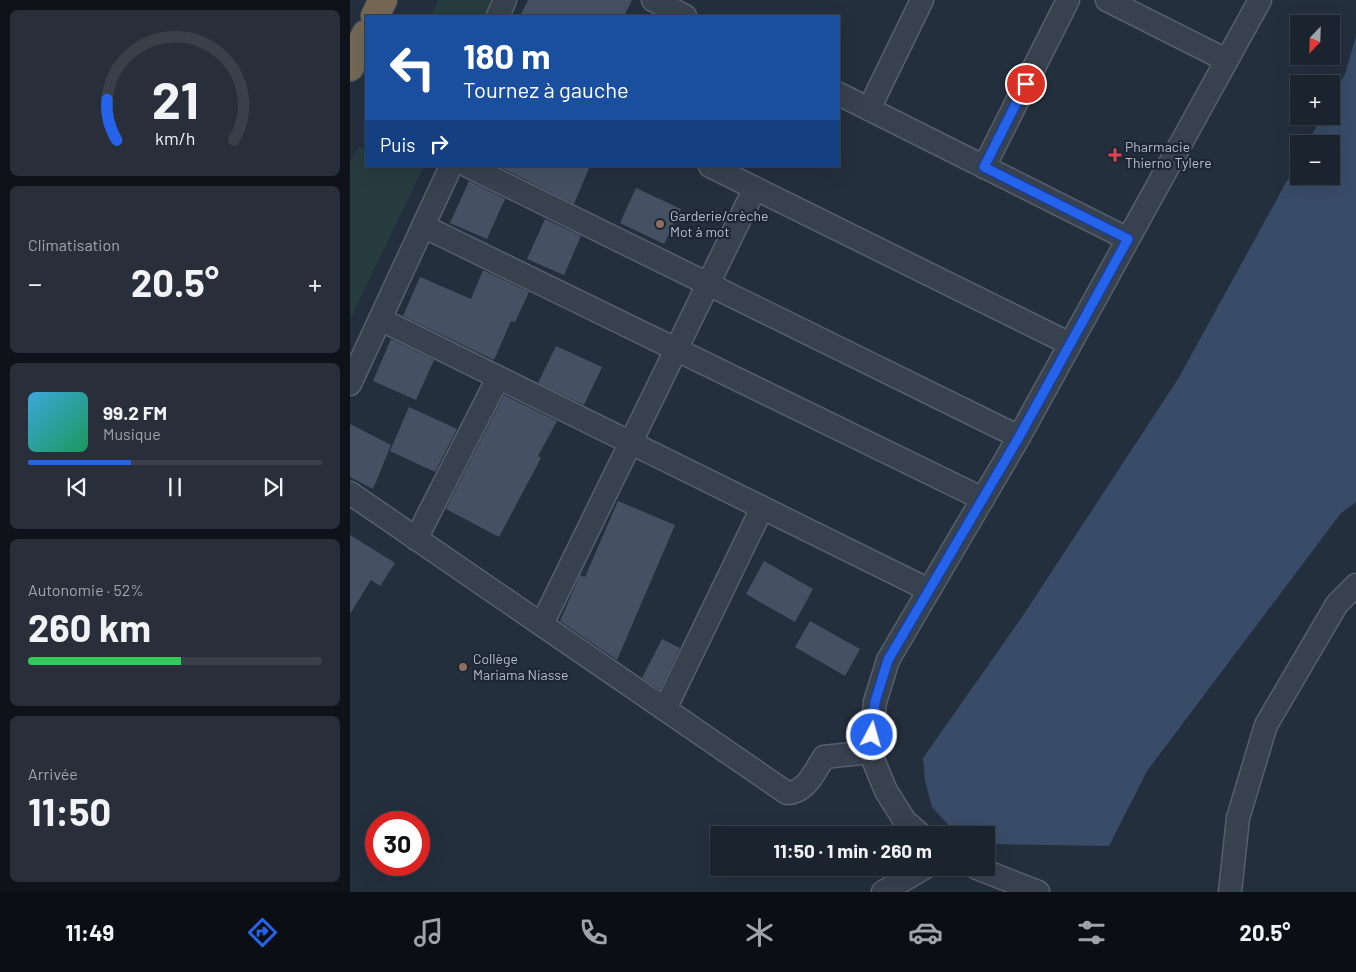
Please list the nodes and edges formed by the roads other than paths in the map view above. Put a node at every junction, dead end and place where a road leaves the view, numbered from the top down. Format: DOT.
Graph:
graph roads {
  1 [pos="383,0"];
  2 [pos="506,0"];
  3 [pos="653,0"];
  4 [pos="922,0"];
  5 [pos="1068,0"];
  6 [pos="1107,0"];
  7 [pos="1260,0"];
  8 [pos="376,15"];
  9 [pos="498,15"];
  10 [pos="683,15"];
  11 [pos="365,36"];
  12 [pos="1226,60"];
  13 [pos="350,66"];
  14 [pos="840,94"];
  15 [pos="869,109"];
  16 [pos="451,167"];
  17 [pos="470,167"];
  18 [pos="712,167"];
  19 [pos="984,167"];
  20 [pos="755,188"];
  21 [pos="423,226"];
  22 [pos="1128,239"];
  23 [pos="708,285"];
  24 [pos="380,319"];
  25 [pos="1070,344"];
  26 [pos="676,349"];
  27 [pos="498,378"];
  28 [pos="350,384"];
  29 [pos="1019,437"];
  30 [pos="630,443"];
  31 [pos="350,494"];
  32 [pos="983,499"];
  33 [pos="762,508"];
  34 [pos="416,539"];
  35 [pos="1356,585"];
  36 [pos="929,590"];
  37 [pos="542,624"];
  38 [pos="666,709"];
  39 [pos="870,752"];
  40 [pos="911,826"];
  41 [pos="995,875"];
  42 [pos="916,876"];
  43 [pos="907,886"];
  44 [pos="883,892"];
  45 [pos="1038,892"];
  46 [pos="1230,892"];
  1 -- 8 [label="highway"];
  2 -- 9 [label="street"];
  3 -- 10 [label="street"];
  4 -- 15 [label="street"];
  5 -- 19 [label="street"];
  6 -- 12 [label="street"];
  7 -- 12 [label="street"];
  11 -- 13 [label="highway"];
  12 -- 22 [label="street"];
  14 -- 15 [label="street"];
  15 -- 19 [label="street"];
  16 -- 21 [label="street"];
  17 -- 23 [label="street"];
  18 -- 20 [label="street"];
  19 -- 22 [label="street"];
  20 -- 23 [label="street"];
  20 -- 25 [label="street"];
  21 -- 24 [label="street"];
  21 -- 26 [label="street"];
  22 -- 25 [label="street"];
  23 -- 26 [label="street"];
  23 -- 29 [label="street"];
  24 -- 27 [label="street"];
  24 -- 28 [label="street"];
  25 -- 29 [label="street"];
  26 -- 30 [label="street"];
  26 -- 32 [label="street"];
  27 -- 30 [label="street"];
  27 -- 34 [label="street"];
  29 -- 32 [label="street"];
  30 -- 33 [label="street"];
  30 -- 37 [label="street"];
  31 -- 34 [label="street"];
  32 -- 36 [label="street"];
  33 -- 36 [label="street"];
  33 -- 38 [label="street"];
  34 -- 37 [label="street"];
  35 -- 46 [label="street"];
  36 -- 39 [label="street"];
  37 -- 38 [label="street"];
  38 -- 39 [label="street"];
  39 -- 40 [label="street"];
  41 -- 45 [label="street"];
  42 -- 43 [label="street"];
  43 -- 44 [label="street"];
}
